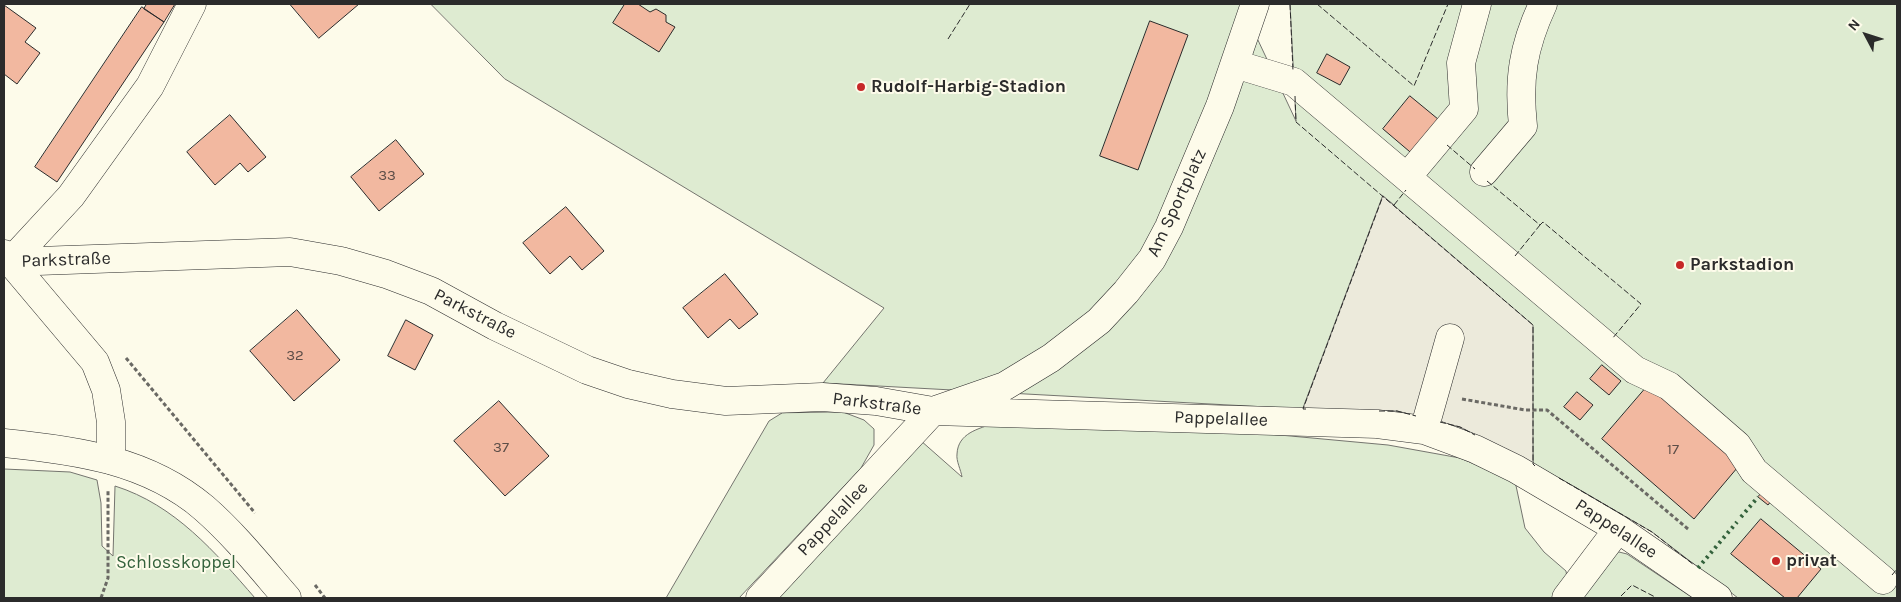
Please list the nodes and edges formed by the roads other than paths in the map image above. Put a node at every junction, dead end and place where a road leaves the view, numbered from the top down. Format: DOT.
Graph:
graph roads {
  1 [pos="192,4"];
  2 [pos="1256,4"];
  3 [pos="1477,4"];
  4 [pos="1543,4"];
  5 [pos="1235,64"];
  6 [pos="1484,172"];
  7 [pos="1407,178"];
  8 [pos="7,258"];
  9 [pos="1450,338"];
  10 [pos="933,411"];
  11 [pos="1424,430"];
  12 [pos="4,443"];
  13 [pos="111,460"];
  14 [pos="1618,528"];
  15 [pos="1883,580"];
  16 [pos="287,598"];
  17 [pos="760,598"];
  18 [pos="1566,598"];
  19 [pos="1718,598"];
  1 -- 8 [label="main road, Parkstraße"];
  2 -- 5 [label="main road, Am Sportplatz"];
  3 -- 7 [label="main road"];
  4 -- 6 [label="main road"];
  5 -- 7 [label="main road"];
  5 -- 10 [label="main road, Am Sportplatz"];
  7 -- 15 [label="main road"];
  8 -- 10 [label="main road, Parkstraße"];
  8 -- 13 [label="main road, Parkstraße"];
  9 -- 11 [label="main road"];
  10 -- 11 [label="main road, Pappelallee"];
  10 -- 17 [label="main road, Pappelallee"];
  11 -- 14 [label="main road, Pappelallee"];
  12 -- 13 [label="main road"];
  13 -- 16 [label="main road"];
  14 -- 18 [label="main road"];
  14 -- 19 [label="main road, Pappelallee"];
}
